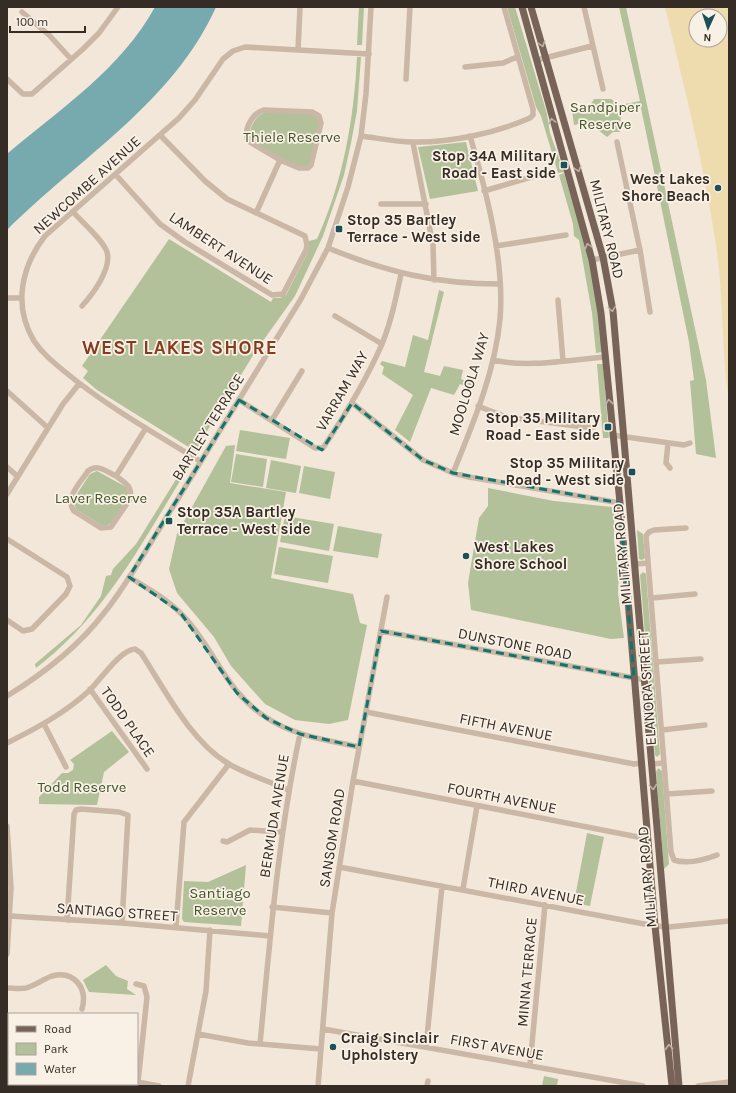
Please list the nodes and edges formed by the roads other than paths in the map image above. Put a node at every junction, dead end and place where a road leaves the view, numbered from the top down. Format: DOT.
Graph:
graph roads {
  1 [pos="300,7"];
  2 [pos="371,7"];
  3 [pos="410,7"];
  4 [pos="504,7"];
  5 [pos="522,7"];
  6 [pos="531,7"];
  7 [pos="584,7"];
  8 [pos="116,8"];
  9 [pos="22,12"];
  10 [pos="592,46"];
  11 [pos="298,50"];
  12 [pos="368,54"];
  13 [pos="546,57"];
  14 [pos="517,58"];
  15 [pos="71,59"];
  16 [pos="537,60"];
  17 [pos="465,67"];
  18 [pos="7,79"];
  19 [pos="406,79"];
  20 [pos="603,89"];
  21 [pos="161,136"];
  22 [pos="361,136"];
  23 [pos="470,136"];
  24 [pos="413,142"];
  25 [pos="617,142"];
  26 [pos="280,160"];
  27 [pos="549,172"];
  28 [pos="116,175"];
  29 [pos="484,191"];
  30 [pos="381,204"];
  31 [pos="426,204"];
  32 [pos="73,212"];
  33 [pos="256,213"];
  34 [pos="566,235"];
  35 [pos="496,246"];
  36 [pos="328,248"];
  37 [pos="640,250"];
  38 [pos="604,257"];
  39 [pos="592,260"];
  40 [pos="401,274"];
  41 [pos="434,280"];
  42 [pos="500,284"];
  43 [pos="7,298"];
  44 [pos="21,298"];
  45 [pos="558,300"];
  46 [pos="82,306"];
  47 [pos="650,312"];
  48 [pos="335,316"];
  49 [pos="382,344"];
  50 [pos="604,357"];
  51 [pos="492,360"];
  52 [pos="563,361"];
  53 [pos="302,371"];
  54 [pos="79,384"];
  55 [pos="7,391"];
  56 [pos="239,400"];
  57 [pos="352,403"];
  58 [pos="478,406"];
  59 [pos="272,420"];
  60 [pos="593,427"];
  61 [pos="48,428"];
  62 [pos="146,428"];
  63 [pos="612,435"];
  64 [pos="624,436"];
  65 [pos="668,443"];
  66 [pos="690,443"];
  67 [pos="200,461"];
  68 [pos="7,467"];
  69 [pos="670,468"];
  70 [pos="453,473"];
  71 [pos="17,476"];
  72 [pos="116,476"];
  73 [pos="7,494"];
  74 [pos="620,503"];
  75 [pos="686,528"];
  76 [pos="7,539"];
  77 [pos="648,563"];
  78 [pos="636,564"];
  79 [pos="129,577"];
  80 [pos="695,594"];
  81 [pos="387,597"];
  82 [pos="652,598"];
  83 [pos="7,620"];
  84 [pos="381,631"];
  85 [pos="700,659"];
  86 [pos="656,662"];
  87 [pos="634,678"];
  88 [pos="644,680"];
  89 [pos="90,690"];
  90 [pos="7,696"];
  91 [pos="366,712"];
  92 [pos="44,724"];
  93 [pos="705,725"];
  94 [pos="662,730"];
  95 [pos="300,734"];
  96 [pos="7,743"];
  97 [pos="359,747"];
  98 [pos="642,763"];
  99 [pos="664,763"];
  100 [pos="229,764"];
  101 [pos="651,764"];
  102 [pos="66,766"];
  103 [pos="147,769"];
  104 [pos="353,781"];
  105 [pos="288,790"];
  106 [pos="712,791"];
  107 [pos="667,794"];
  108 [pos="477,806"];
  109 [pos="7,826"];
  110 [pos="281,832"];
  111 [pos="647,836"];
  112 [pos="223,841"];
  113 [pos="716,855"];
  114 [pos="339,867"];
  115 [pos="9,869"];
  116 [pos="442,886"];
  117 [pos="463,889"];
  118 [pos="545,905"];
  119 [pos="272,907"];
  120 [pos="332,913"];
  121 [pos="10,916"];
  122 [pos="67,920"];
  123 [pos="729,921"];
  124 [pos="122,923"];
  125 [pos="655,926"];
  126 [pos="176,927"];
  127 [pos="664,927"];
  128 [pos="210,930"];
  129 [pos="270,936"];
  130 [pos="7,954"];
  131 [pos="136,984"];
  132 [pos="7,988"];
  133 [pos="82,1009"];
  134 [pos="323,1029"];
  135 [pos="198,1034"];
  136 [pos="260,1044"];
  137 [pos="426,1047"];
  138 [pos="321,1050"];
  139 [pos="530,1065"];
  140 [pos="138,1082"];
  141 [pos="729,1082"];
  142 [pos="159,1086"];
  143 [pos="188,1086"];
  144 [pos="318,1086"];
  145 [pos="643,1086"];
  146 [pos="672,1086"];
  147 [pos="679,1086"];
  148 [pos="698,1086"];
  1 -- 11 [label="street"];
  2 -- 12 [label="street, BARTLEY TERRACE"];
  3 -- 19 [label="street"];
  4 -- 14 [label="street"];
  5 -- 16 [label="main road, MILITARY ROAD"];
  6 -- 13 [label="main road, MILITARY ROAD, one-way"];
  7 -- 10 [label="street"];
  8 -- 15 [label="street"];
  9 -- 15 [label="street"];
  10 -- 13 [label="street"];
  10 -- 20 [label="street"];
  11 -- 12 [label="street, NEWCOMBE AVENUE"];
  11 -- 21 [label="street, NEWCOMBE AVENUE"];
  12 -- 22 [label="street, BARTLEY TERRACE"];
  13 -- 16 [label="street"];
  13 -- 38 [label="main road, MILITARY ROAD, one-way"];
  14 -- 17 [label="street"];
  14 -- 23 [label="street"];
  15 -- 18 [label="street"];
  39 -- 16 [label="main road, MILITARY ROAD, one-way"];
  21 -- 28 [label="street, NEWCOMBE AVENUE"];
  21 -- 33 [label="street, LAMBERT AVENUE"];
  22 -- 24 [label="street"];
  22 -- 36 [label="street, BARTLEY TERRACE"];
  23 -- 24 [label="street"];
  23 -- 29 [label="street, MOOLOOLA WAY"];
  24 -- 31 [label="street"];
  25 -- 37 [label="street"];
  26 -- 26 [label="street"];
  26 -- 33 [label="street"];
  27 -- 29 [label="street"];
  28 -- 32 [label="street, NEWCOMBE AVENUE"];
  28 -- 33 [label="street, LAMBERT AVENUE"];
  29 -- 35 [label="street, MOOLOOLA WAY"];
  30 -- 31 [label="street"];
  31 -- 41 [label="street"];
  32 -- 44 [label="street, NEWCOMBE AVENUE"];
  32 -- 46 [label="street"];
  34 -- 35 [label="street"];
  35 -- 42 [label="street, MOOLOOLA WAY"];
  36 -- 40 [label="street"];
  36 -- 56 [label="street, BARTLEY TERRACE"];
  37 -- 38 [label="street"];
  37 -- 47 [label="street"];
  38 -- 39 [label="street"];
  38 -- 64 [label="main road, MILITARY ROAD, one-way"];
  39 -- 50 [label="main road, MILITARY ROAD"];
  40 -- 41 [label="street"];
  40 -- 49 [label="street, VARRAM WAY"];
  41 -- 42 [label="street"];
  42 -- 51 [label="street, MOOLOOLA WAY"];
  43 -- 44 [label="street"];
  44 -- 54 [label="street, NEWCOMBE AVENUE"];
  45 -- 52 [label="street"];
  48 -- 49 [label="street"];
  49 -- 57 [label="street, VARRAM WAY"];
  50 -- 52 [label="street"];
  63 -- 50 [label="main road, MILITARY ROAD, one-way"];
  51 -- 52 [label="street"];
  51 -- 58 [label="street, MOOLOOLA WAY"];
  53 -- 59 [label="street"];
  54 -- 61 [label="street"];
  54 -- 62 [label="street, NEWCOMBE AVENUE"];
  55 -- 61 [label="street"];
  56 -- 59 [label="street, VARRAM WAY"];
  56 -- 67 [label="street, BARTLEY TERRACE"];
  57 -- 59 [label="street, VARRAM WAY"];
  57 -- 70 [label="street"];
  58 -- 60 [label="street"];
  58 -- 70 [label="street, MOOLOOLA WAY"];
  61 -- 71 [label="street"];
  62 -- 67 [label="street, NEWCOMBE AVENUE"];
  62 -- 72 [label="street"];
  63 -- 64 [label="street"];
  63 -- 74 [label="main road, MILITARY ROAD"];
  64 -- 65 [label="street"];
  64 -- 78 [label="main road, MILITARY ROAD"];
  65 -- 66 [label="street"];
  65 -- 69 [label="street"];
  67 -- 79 [label="street, BARTLEY TERRACE"];
  68 -- 71 [label="street"];
  70 -- 74 [label="street"];
  71 -- 73 [label="street"];
  72 -- 72 [label="street"];
  74 -- 87 [label="main road, MILITARY ROAD"];
  75 -- 77 [label="street, ELANORA STREET"];
  76 -- 83 [label="street"];
  77 -- 78 [label="street"];
  77 -- 82 [label="street, ELANORA STREET"];
  78 -- 88 [label="main road, MILITARY ROAD"];
  79 -- 90 [label="street, BARTLEY TERRACE"];
  79 -- 95 [label="street"];
  80 -- 82 [label="street"];
  81 -- 84 [label="street, SANSOM ROAD"];
  82 -- 86 [label="street, ELANORA STREET"];
  84 -- 87 [label="street, DUNSTONE ROAD"];
  84 -- 91 [label="street, SANSOM ROAD"];
  85 -- 86 [label="street"];
  86 -- 94 [label="street, ELANORA STREET"];
  87 -- 88 [label="street, DUNSTONE ROAD"];
  87 -- 98 [label="main road, MILITARY ROAD"];
  88 -- 101 [label="main road, MILITARY ROAD"];
  89 -- 92 [label="street"];
  89 -- 100 [label="street"];
  89 -- 103 [label="street, TODD PLACE"];
  91 -- 97 [label="street, SANSOM ROAD"];
  91 -- 98 [label="street, FIFTH AVENUE"];
  92 -- 96 [label="street"];
  92 -- 102 [label="street"];
  93 -- 94 [label="street"];
  94 -- 99 [label="street, ELANORA STREET"];
  95 -- 97 [label="street"];
  95 -- 105 [label="street, BERMUDA AVENUE"];
  97 -- 104 [label="street, SANSOM ROAD"];
  98 -- 111 [label="main road, MILITARY ROAD"];
  99 -- 101 [label="street, ELANORA STREET"];
  99 -- 107 [label="street, ELANORA STREET"];
  100 -- 105 [label="street"];
  100 -- 126 [label="street"];
  101 -- 127 [label="main road, MILITARY ROAD, one-way"];
  104 -- 108 [label="street, FOURTH AVENUE"];
  104 -- 114 [label="street, SANSOM ROAD"];
  105 -- 110 [label="street, BERMUDA AVENUE"];
  106 -- 107 [label="street"];
  107 -- 113 [label="street, ELANORA STREET"];
  108 -- 111 [label="street, FOURTH AVENUE"];
  108 -- 117 [label="street"];
  109 -- 115 [label="street"];
  110 -- 112 [label="street"];
  110 -- 119 [label="street, BERMUDA AVENUE"];
  111 -- 125 [label="main road, MILITARY ROAD"];
  114 -- 116 [label="street, THIRD AVENUE"];
  114 -- 120 [label="street, SANSOM ROAD"];
  115 -- 121 [label="street"];
  116 -- 117 [label="street, THIRD AVENUE"];
  116 -- 137 [label="street"];
  117 -- 118 [label="street, THIRD AVENUE"];
  118 -- 125 [label="street, THIRD AVENUE"];
  118 -- 139 [label="street, MINNA TERRACE"];
  119 -- 120 [label="street"];
  119 -- 129 [label="street, BERMUDA AVENUE"];
  120 -- 134 [label="street, SANSOM ROAD"];
  121 -- 122 [label="street, SANTIAGO STREET"];
  121 -- 130 [label="street"];
  122 -- 124 [label="street, SANTIAGO STREET"];
  122 -- 124 [label="street"];
  123 -- 127 [label="street, THIRD AVENUE"];
  124 -- 126 [label="street, SANTIAGO STREET"];
  125 -- 127 [label="street, THIRD AVENUE"];
  146 -- 125 [label="main road, MILITARY ROAD, one-way"];
  126 -- 128 [label="street, SANTIAGO STREET"];
  127 -- 147 [label="main road, MILITARY ROAD"];
  128 -- 129 [label="street, SANTIAGO STREET"];
  128 -- 135 [label="street"];
  129 -- 136 [label="street, BERMUDA AVENUE"];
  131 -- 140 [label="street"];
  132 -- 133 [label="street"];
  134 -- 137 [label="street, FIRST AVENUE"];
  134 -- 138 [label="street, SANSOM ROAD"];
  135 -- 136 [label="street"];
  135 -- 143 [label="street"];
  136 -- 138 [label="street"];
  137 -- 139 [label="street, FIRST AVENUE"];
  138 -- 144 [label="street, SANSOM ROAD"];
  139 -- 145 [label="street, FIRST AVENUE"];
  140 -- 142 [label="street"];
  141 -- 148 [label="street"];
}
